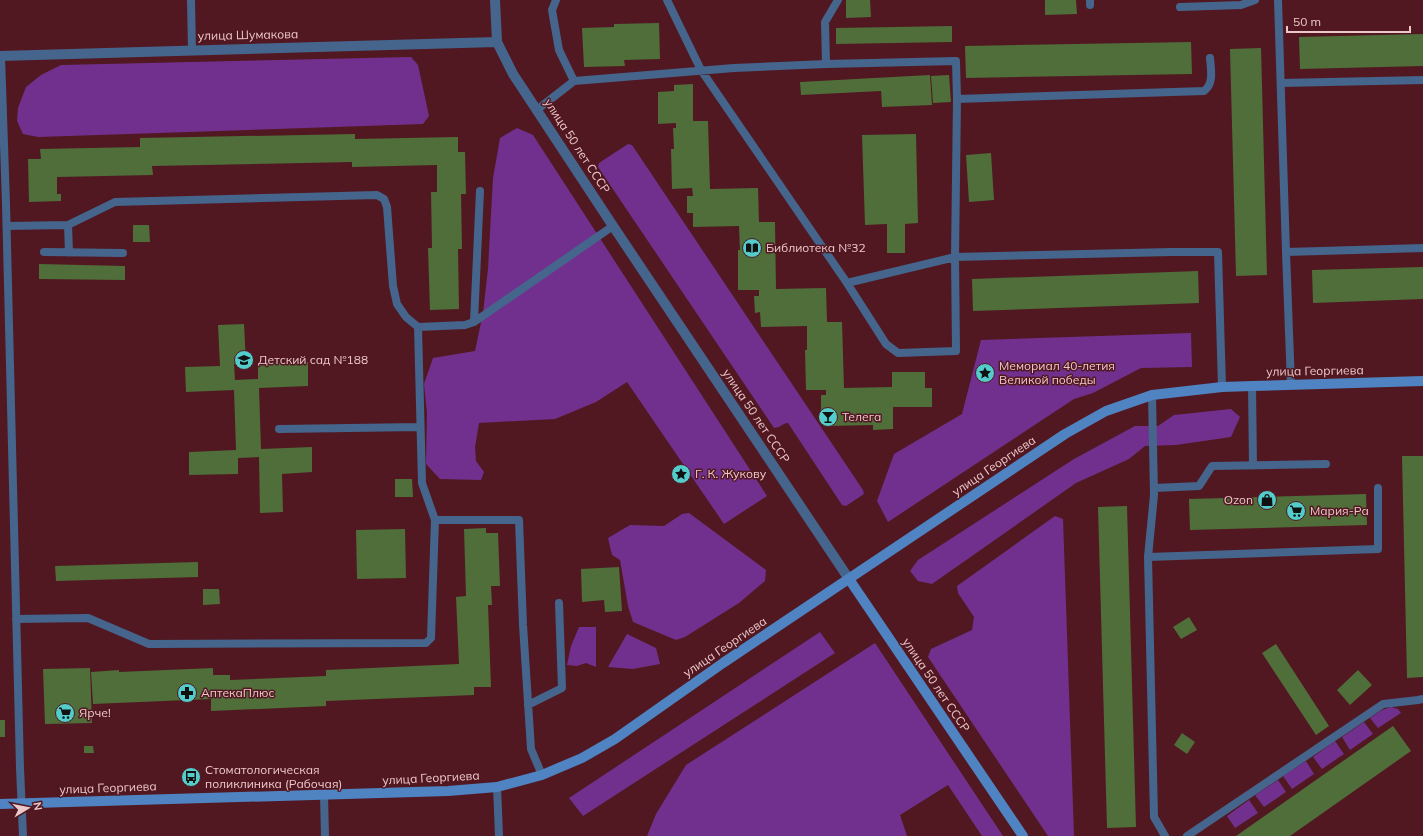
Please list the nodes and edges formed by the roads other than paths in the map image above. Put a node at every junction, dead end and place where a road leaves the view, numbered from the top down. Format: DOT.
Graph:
graph roads {
  1 [pos="191,0"];
  2 [pos="495,0"];
  3 [pos="556,0"];
  4 [pos="667,0"];
  5 [pos="838,0"];
  6 [pos="1255,0"];
  7 [pos="1278,0"];
  8 [pos="1180,7"];
  9 [pos="497,42"];
  10 [pos="192,50"];
  11 [pos="0,56"];
  12 [pos="1210,58"];
  13 [pos="826,64"];
  14 [pos="701,70"];
  15 [pos="1423,80"];
  16 [pos="574,81"];
  17 [pos="1281,83"];
  18 [pos="957,99"];
  19 [pos="538,109"];
  20 [pos="480,192"];
  21 [pos="68,225"];
  22 [pos="7,226"];
  23 [pos="613,226"];
  24 [pos="1423,248"];
  25 [pos="44,252"];
  26 [pos="1286,252"];
  27 [pos="69,253"];
  28 [pos="123,253"];
  29 [pos="955,257"];
  30 [pos="847,283"];
  31 [pos="474,322"];
  32 [pos="418,328"];
  33 [pos="1423,381"];
  34 [pos="1291,385"];
  35 [pos="1252,386"];
  36 [pos="1222,387"];
  37 [pos="1152,395"];
  38 [pos="420,427"];
  39 [pos="279,429"];
  40 [pos="1326,464"];
  41 [pos="1253,466"];
  42 [pos="1154,488"];
  43 [pos="1378,488"];
  44 [pos="435,520"];
  45 [pos="1148,557"];
  46 [pos="849,578"];
  47 [pos="559,603"];
  48 [pos="16,619"];
  49 [pos="1423,698"];
  50 [pos="528,705"];
  51 [pos="542,775"];
  52 [pos="497,787"];
  53 [pos="324,795"];
  54 [pos="21,803"];
  55 [pos="0,804"];
  56 [pos="23,836"];
  57 [pos="325,836"];
  58 [pos="499,836"];
  59 [pos="1023,836"];
  60 [pos="1165,836"];
  61 [pos="1187,836"];
  1 -- 10 [label="lane"];
  2 -- 9 [label="street, улица 50 лет СССР"];
  3 -- 16 [label="lane"];
  4 -- 14 [label="lane"];
  5 -- 13 [label="lane"];
  6 -- 8 [label="lane"];
  7 -- 17 [label="lane"];
  9 -- 10 [label="street, улица Шумакова"];
  9 -- 19 [label="street, улица 50 лет СССР"];
  10 -- 11 [label="street, улица Шумакова"];
  11 -- 22 [label="lane"];
  12 -- 18 [label="lane"];
  13 -- 14 [label="lane"];
  13 -- 18 [label="lane"];
  14 -- 16 [label="lane"];
  14 -- 30 [label="lane"];
  15 -- 17 [label="lane"];
  16 -- 19 [label="lane"];
  17 -- 26 [label="lane"];
  18 -- 29 [label="lane"];
  19 -- 23 [label="street, улица 50 лет СССР"];
  20 -- 31 [label="lane"];
  21 -- 22 [label="lane"];
  21 -- 27 [label="lane"];
  21 -- 32 [label="lane"];
  22 -- 48 [label="lane"];
  23 -- 31 [label="lane"];
  23 -- 46 [label="street, улица 50 лет СССР"];
  24 -- 26 [label="lane"];
  25 -- 27 [label="lane"];
  26 -- 34 [label="lane"];
  27 -- 28 [label="lane"];
  29 -- 30 [label="lane"];
  29 -- 30 [label="lane"];
  29 -- 36 [label="lane"];
  31 -- 32 [label="lane"];
  32 -- 38 [label="lane"];
  33 -- 34 [label="street, улица Георгиева"];
  34 -- 35 [label="street, улица Георгиева"];
  35 -- 36 [label="street, улица Георгиева"];
  35 -- 41 [label="lane"];
  36 -- 37 [label="street, улица Георгиева"];
  37 -- 42 [label="lane"];
  37 -- 46 [label="street, улица Георгиева"];
  38 -- 39 [label="lane"];
  38 -- 44 [label="lane"];
  40 -- 41 [label="lane"];
  41 -- 42 [label="lane"];
  42 -- 45 [label="lane"];
  43 -- 45 [label="lane"];
  44 -- 48 [label="lane"];
  44 -- 50 [label="lane"];
  45 -- 60 [label="lane"];
  46 -- 51 [label="street, улица Георгиева"];
  46 -- 59 [label="street, улица 50 лет СССР"];
  47 -- 50 [label="lane"];
  48 -- 54 [label="lane"];
  49 -- 61 [label="lane"];
  50 -- 51 [label="lane"];
  51 -- 52 [label="street, улица Георгиева"];
  52 -- 53 [label="street, улица Георгиева"];
  52 -- 58 [label="lane"];
  53 -- 54 [label="street, улица Георгиева"];
  53 -- 57 [label="lane"];
  54 -- 55 [label="street, улица Георгиева"];
  54 -- 56 [label="lane"];
}
